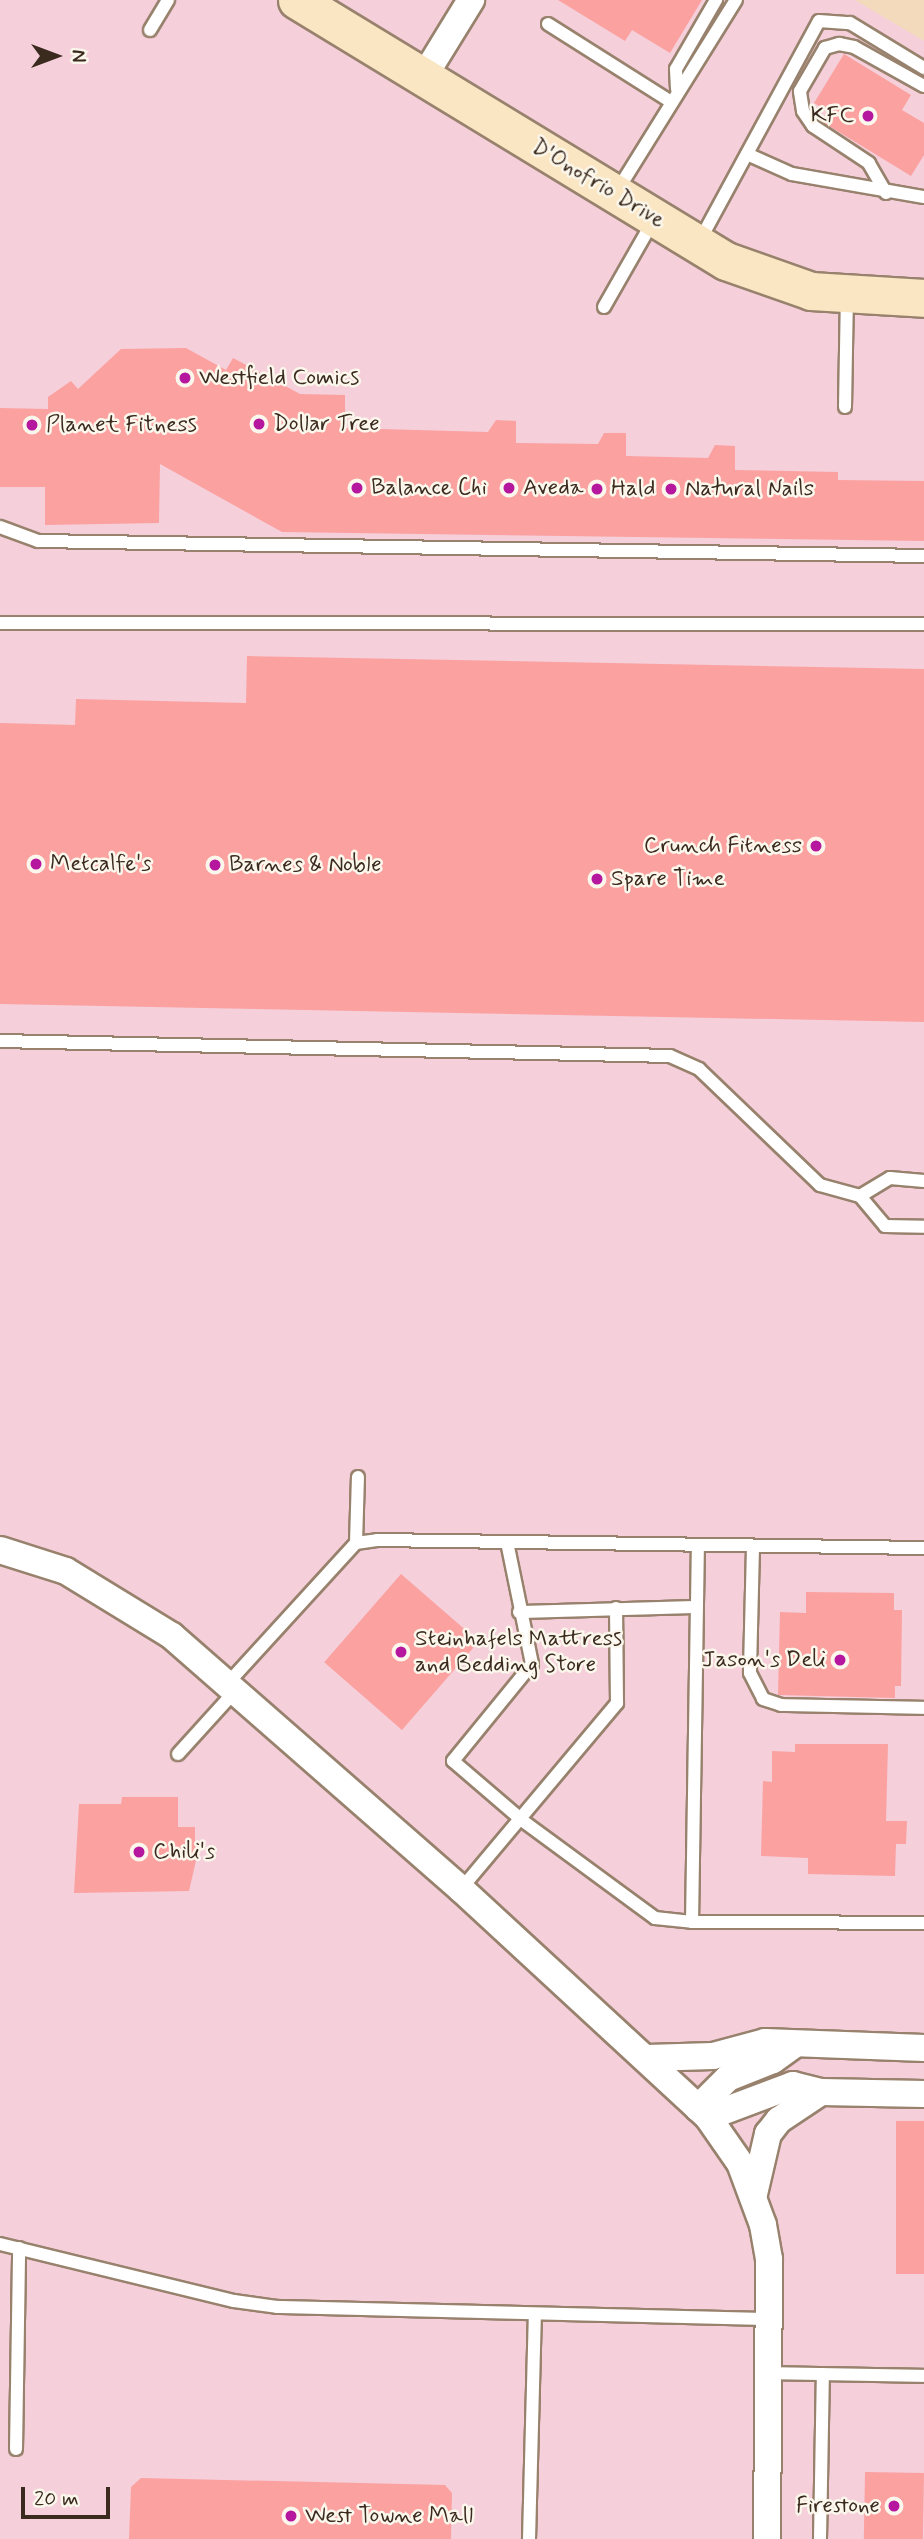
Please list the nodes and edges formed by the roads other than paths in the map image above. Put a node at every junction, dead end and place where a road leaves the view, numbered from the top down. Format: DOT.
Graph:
graph roads {
  1 [pos="168,0"];
  2 [pos="296,0"];
  3 [pos="471,0"];
  4 [pos="716,0"];
  5 [pos="736,0"];
  6 [pos="548,24"];
  7 [pos="150,30"];
  8 [pos="924,68"];
  9 [pos="423,78"];
  10 [pos="924,86"];
  11 [pos="677,89"];
  12 [pos="670,101"];
  13 [pos="747,154"];
  14 [pos="886,193"];
  15 [pos="615,194"];
  16 [pos="924,197"];
  17 [pos="655,218"];
  18 [pos="697,245"];
  19 [pos="847,295"];
  20 [pos="924,298"];
  21 [pos="604,307"];
  22 [pos="845,407"];
  23 [pos="0,527"];
  24 [pos="924,556"];
  25 [pos="0,623"];
  26 [pos="924,624"];
  27 [pos="0,1041"];
  28 [pos="924,1181"];
  29 [pos="860,1196"];
  30 [pos="924,1227"];
  31 [pos="358,1477"];
  32 [pos="507,1542"];
  33 [pos="356,1543"];
  34 [pos="698,1545"];
  35 [pos="753,1547"];
  36 [pos="924,1548"];
  37 [pos="0,1550"];
  38 [pos="697,1607"];
  39 [pos="616,1608"];
  40 [pos="519,1612"];
  41 [pos="232,1687"];
  42 [pos="924,1708"];
  43 [pos="178,1754"];
  44 [pos="523,1821"];
  45 [pos="461,1889"];
  46 [pos="692,1922"];
  47 [pos="924,1923"];
  48 [pos="792,2046"];
  49 [pos="924,2048"];
  50 [pos="647,2058"];
  51 [pos="821,2092"];
  52 [pos="924,2094"];
  53 [pos="703,2113"];
  54 [pos="753,2197"];
  55 [pos="0,2244"];
  56 [pos="19,2248"];
  57 [pos="535,2314"];
  58 [pos="770,2319"];
  59 [pos="770,2373"];
  60 [pos="823,2374"];
  61 [pos="924,2376"];
  62 [pos="16,2449"];
  63 [pos="529,2539"];
  64 [pos="767,2539"];
  65 [pos="820,2539"];
  1 -- 7 [label="lane"];
  2 -- 9 [label="street, D'Onofrio Drive"];
  3 -- 9 [label="street"];
  4 -- 11 [label="lane"];
  5 -- 11 [label="lane"];
  6 -- 12 [label="lane"];
  8 -- 13 [label="lane"];
  9 -- 15 [label="street, D'Onofrio Drive"];
  10 -- 14 [label="lane"];
  11 -- 12 [label="lane"];
  12 -- 15 [label="lane"];
  13 -- 14 [label="lane"];
  13 -- 18 [label="lane"];
  14 -- 16 [label="lane"];
  15 -- 17 [label="street, D'Onofrio Drive"];
  17 -- 18 [label="street, D'Onofrio Drive"];
  17 -- 21 [label="lane"];
  18 -- 19 [label="street, D'Onofrio Drive"];
  19 -- 20 [label="street, D'Onofrio Drive"];
  19 -- 22 [label="lane"];
  23 -- 24 [label="lane"];
  25 -- 26 [label="lane"];
  27 -- 29 [label="lane"];
  28 -- 29 [label="lane"];
  29 -- 30 [label="lane"];
  31 -- 33 [label="lane"];
  32 -- 33 [label="lane"];
  32 -- 34 [label="lane"];
  32 -- 40 [label="lane"];
  33 -- 41 [label="lane"];
  34 -- 35 [label="lane"];
  34 -- 38 [label="lane"];
  35 -- 36 [label="lane"];
  35 -- 42 [label="lane"];
  37 -- 41 [label="street"];
  38 -- 39 [label="lane"];
  38 -- 46 [label="lane"];
  39 -- 40 [label="lane"];
  39 -- 44 [label="lane"];
  40 -- 44 [label="lane"];
  41 -- 43 [label="lane"];
  41 -- 45 [label="street"];
  44 -- 45 [label="lane"];
  44 -- 46 [label="lane"];
  45 -- 50 [label="street"];
  46 -- 47 [label="lane"];
  48 -- 49 [label="street"];
  48 -- 50 [label="street"];
  48 -- 53 [label="street"];
  50 -- 53 [label="street"];
  51 -- 52 [label="street"];
  51 -- 53 [label="street"];
  51 -- 54 [label="street"];
  53 -- 54 [label="street"];
  54 -- 58 [label="street"];
  55 -- 56 [label="lane"];
  56 -- 57 [label="lane"];
  56 -- 62 [label="lane"];
  57 -- 58 [label="lane"];
  57 -- 63 [label="lane"];
  58 -- 59 [label="street"];
  59 -- 60 [label="lane"];
  59 -- 64 [label="street"];
  60 -- 61 [label="lane"];
  60 -- 65 [label="lane"];
}
